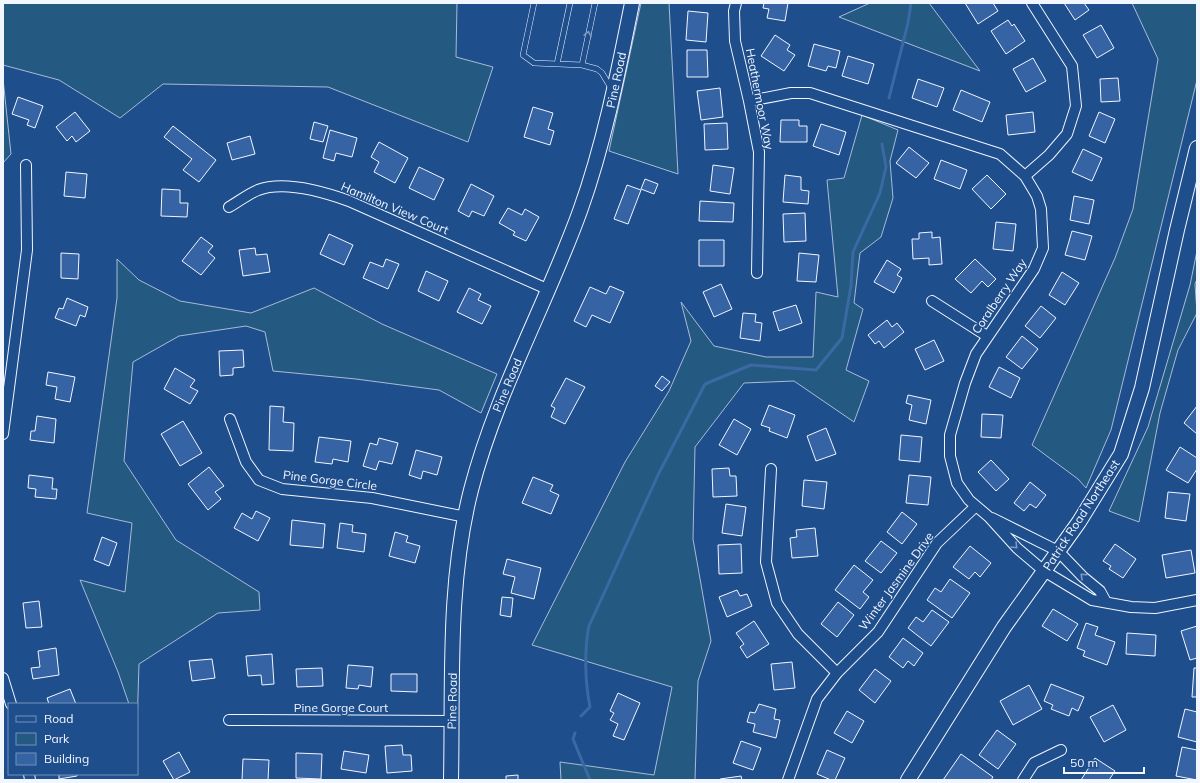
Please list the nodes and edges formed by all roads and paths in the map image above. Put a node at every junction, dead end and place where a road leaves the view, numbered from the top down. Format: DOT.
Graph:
graph roads {
  1 [pos="534,3"];
  2 [pos="570,3"];
  3 [pos="594,3"];
  4 [pos="632,3"];
  5 [pos="736,3"];
  6 [pos="1032,3"];
  7 [pos="557,64"];
  8 [pos="582,65"];
  9 [pos="614,92"];
  10 [pos="749,101"];
  11 [pos="1197,148"];
  12 [pos="26,165"];
  13 [pos="1025,176"];
  14 [pos="229,207"];
  15 [pos="757,273"];
  16 [pos="548,290"];
  17 [pos="932,301"];
  18 [pos="987,336"];
  19 [pos="230,419"];
  20 [pos="3,434"];
  21 [pos="771,469"];
  22 [pos="976,506"];
  23 [pos="466,517"];
  24 [pos="989,517"];
  25 [pos="1058,551"];
  26 [pos="1044,571"];
  27 [pos="1197,600"];
  28 [pos="1106,602"];
  29 [pos="837,673"];
  30 [pos="3,678"];
  31 [pos="11,703"];
  32 [pos="229,720"];
  33 [pos="452,721"];
  34 [pos="1061,750"];
  35 [pos="451,780"];
  36 [pos="788,780"];
  37 [pos="908,780"];
  38 [pos="1023,780"];
  1 -- 7 [label="lane"];
  2 -- 7 [label="lane"];
  8 -- 3 [label="lane, one-way"];
  4 -- 9 [label="street, Pine Road"];
  5 -- 10 [label="street, Heathermoor Way"];
  6 -- 13 [label="street"];
  7 -- 8 [label="lane"];
  8 -- 9 [label="lane"];
  9 -- 16 [label="street, Pine Road"];
  10 -- 13 [label="street, Coralberry Way"];
  10 -- 15 [label="street, Heathermoor Way"];
  11 -- 25 [label="street, Patrick Road Northeast"];
  12 -- 20 [label="street"];
  13 -- 18 [label="street, Coralberry Way"];
  14 -- 16 [label="street, Hamilton View Court"];
  16 -- 23 [label="street, Pine Road"];
  17 -- 18 [label="street"];
  18 -- 22 [label="street, Coralberry Way"];
  19 -- 23 [label="street, Pine Gorge Circle"];
  21 -- 29 [label="street"];
  22 -- 24 [label="street, Coralberry Way"];
  22 -- 29 [label="street, Winter Jasmine Drive"];
  23 -- 33 [label="street, Pine Road"];
  24 -- 25 [label="street, Coralberry Way"];
  24 -- 26 [label="street, Coralberry Way, one-way"];
  25 -- 26 [label="street, Patrick Road Northeast"];
  28 -- 25 [label="street, Coralberry Way, one-way"];
  26 -- 28 [label="street, Coralberry Way"];
  26 -- 37 [label="street, Patrick Road Northeast"];
  27 -- 28 [label="street, Coralberry Way"];
  29 -- 36 [label="street, Winter Jasmine Drive"];
  30 -- 31 [label="street"];
  32 -- 33 [label="street, Pine Gorge Court"];
  33 -- 35 [label="street, Pine Road"];
  34 -- 38 [label="street"];
}
